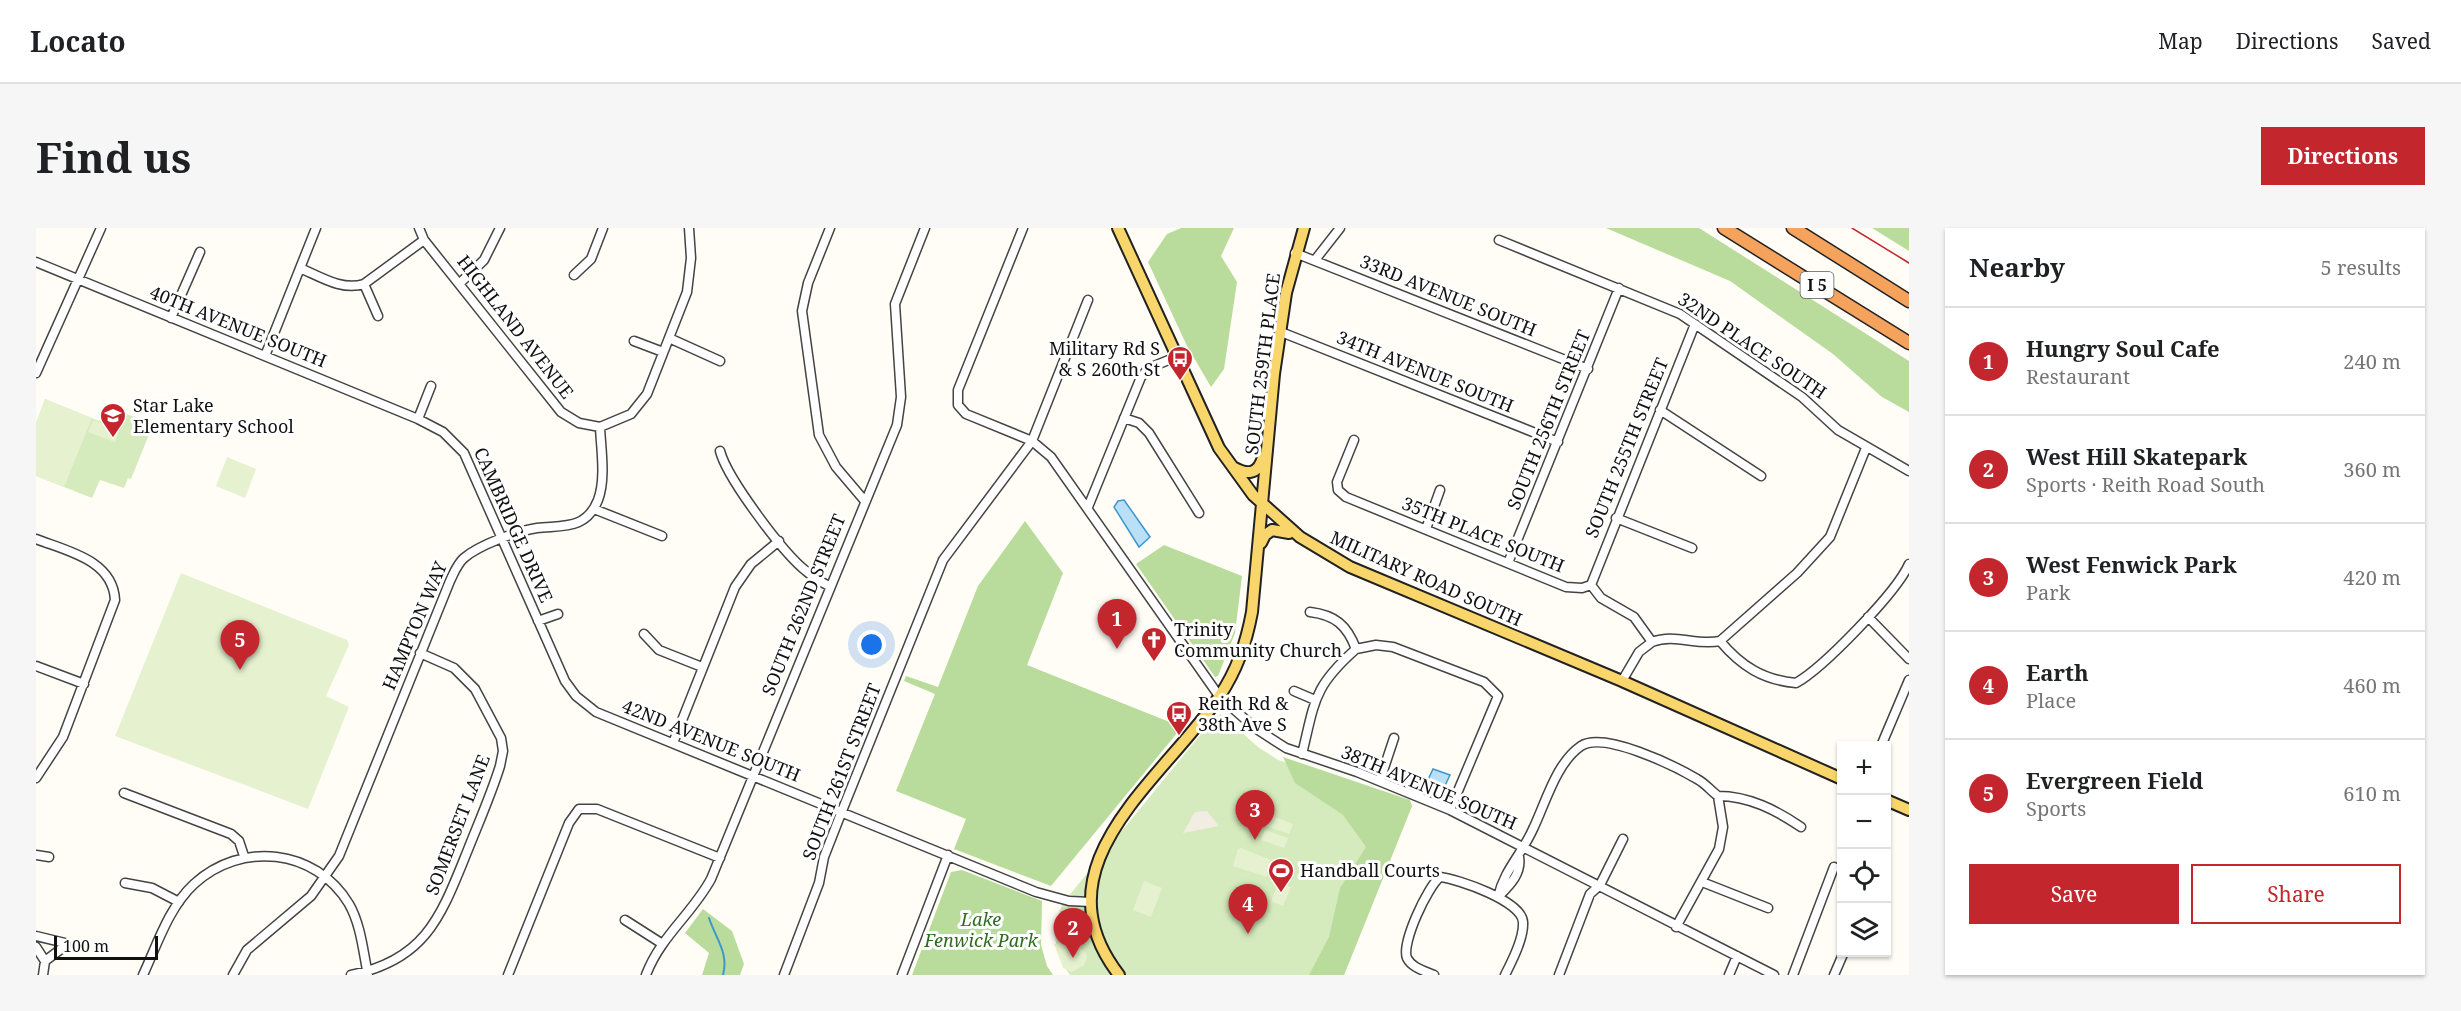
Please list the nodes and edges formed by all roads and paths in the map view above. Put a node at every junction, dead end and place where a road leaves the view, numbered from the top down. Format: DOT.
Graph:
graph roads {
  1 [pos="101,228"];
  2 [pos="316,228"];
  3 [pos="419,228"];
  4 [pos="500,228"];
  5 [pos="603,228"];
  6 [pos="689,228"];
  7 [pos="830,228"];
  8 [pos="925,228"];
  9 [pos="1023,228"];
  10 [pos="1118,228"];
  11 [pos="1304,228"];
  12 [pos="1340,228"];
  13 [pos="1724,228"];
  14 [pos="1793,228"];
  15 [pos="424,240"];
  16 [pos="1499,240"];
  17 [pos="200,252"];
  18 [pos="1295,253"];
  19 [pos="1315,260"];
  20 [pos="36,262"];
  21 [pos="300,268"];
  22 [pos="574,275"];
  23 [pos="79,279"];
  24 [pos="460,283"];
  25 [pos="364,284"];
  26 [pos="1619,288"];
  27 [pos="1088,300"];
  28 [pos="1909,301"];
  29 [pos="378,316"];
  30 [pos="171,318"];
  31 [pos="1695,324"];
  32 [pos="1281,332"];
  33 [pos="669,338"];
  34 [pos="634,341"];
  35 [pos="1909,343"];
  36 [pos="663,352"];
  37 [pos="265,356"];
  38 [pos="1176,357"];
  39 [pos="720,361"];
  40 [pos="1588,369"];
  41 [pos="36,373"];
  42 [pos="431,386"];
  43 [pos="1660,410"];
  44 [pos="1124,418"];
  45 [pos="418,419"];
  46 [pos="427,423"];
  47 [pos="600,427"];
  48 [pos="1269,434"];
  49 [pos="1354,440"];
  50 [pos="1032,441"];
  51 [pos="1558,442"];
  52 [pos="1866,448"];
  53 [pos="720,451"];
  54 [pos="1230,465"];
  55 [pos="1909,471"];
  56 [pos="1761,476"];
  57 [pos="1440,490"];
  58 [pos="864,500"];
  59 [pos="1262,506"];
  60 [pos="1088,507"];
  61 [pos="594,508"];
  62 [pos="1199,513"];
  63 [pos="1616,518"];
  64 [pos="1425,529"];
  65 [pos="662,536"];
  66 [pos="1300,537"];
  67 [pos="503,538"];
  68 [pos="36,539"];
  69 [pos="779,542"];
  70 [pos="1692,548"];
  71 [pos="1257,555"];
  72 [pos="1508,563"];
  73 [pos="1909,564"];
  74 [pos="1591,585"];
  75 [pos="829,586"];
  76 [pos="1310,612"];
  77 [pos="558,614"];
  78 [pos="1868,617"];
  79 [pos="538,621"];
  80 [pos="644,634"];
  81 [pos="1720,641"];
  82 [pos="1652,642"];
  83 [pos="1356,649"];
  84 [pos="420,654"];
  85 [pos="1909,659"];
  86 [pos="36,666"];
  87 [pos="702,667"];
  88 [pos="1909,680"];
  89 [pos="565,681"];
  90 [pos="1622,681"];
  91 [pos="84,684"];
  92 [pos="1294,691"];
  93 [pos="1219,696"];
  94 [pos="1315,700"];
  95 [pos="1394,738"];
  96 [pos="1883,741"];
  97 [pos="673,743"];
  98 [pos="1302,754"];
  99 [pos="753,776"];
  100 [pos="1837,777"];
  101 [pos="36,778"];
  102 [pos="1380,780"];
  103 [pos="124,793"];
  104 [pos="1718,796"];
  105 [pos="1891,802"];
  106 [pos="1450,810"];
  107 [pos="1909,810"];
  108 [pos="842,811"];
  109 [pos="1801,827"];
  110 [pos="1623,839"];
  111 [pos="1525,846"];
  112 [pos="36,855"];
  113 [pos="948,855"];
  114 [pos="244,856"];
  115 [pos="49,857"];
  116 [pos="720,858"];
  117 [pos="1834,867"];
  118 [pos="325,879"];
  119 [pos="1702,882"];
  120 [pos="125,883"];
  121 [pos="1600,885"];
  122 [pos="1498,897"];
  123 [pos="179,902"];
  124 [pos="1091,902"];
  125 [pos="1768,908"];
  126 [pos="625,920"];
  127 [pos="1676,927"];
  128 [pos="36,936"];
  129 [pos="661,943"];
  130 [pos="36,947"];
  131 [pos="1737,956"];
  132 [pos="1842,957"];
  133 [pos="45,961"];
  134 [pos="368,973"];
  135 [pos="43,975"];
  136 [pos="143,975"];
  137 [pos="233,975"];
  138 [pos="351,975"];
  139 [pos="508,975"];
  140 [pos="646,975"];
  141 [pos="784,975"];
  142 [pos="902,975"];
  143 [pos="1119,975"];
  144 [pos="1434,975"];
  145 [pos="1505,975"];
  146 [pos="1559,975"];
  147 [pos="1730,975"];
  148 [pos="1774,975"];
  149 [pos="1793,975"];
  150 [pos="1834,975"];
  1 -- 23 [label="street"];
  2 -- 21 [label="street"];
  3 -- 15 [label="street, HIGHLAND AVENUE"];
  4 -- 24 [label="street"];
  5 -- 22 [label="street"];
  6 -- 33 [label="street"];
  7 -- 58 [label="street"];
  8 -- 58 [label="street, SOUTH 262ND STREET"];
  9 -- 50 [label="street"];
  10 -- 38 [label="main road, MILITARY ROAD SOUTH"];
  11 -- 18 [label="main road, SOUTH 259TH PLACE"];
  12 -- 19 [label="street"];
  13 -- 35 [label="highway, I 5"];
  14 -- 28 [label="highway, I 5"];
  15 -- 24 [label="street, HIGHLAND AVENUE"];
  15 -- 25 [label="street"];
  16 -- 26 [label="street, 32ND PLACE SOUTH"];
  17 -- 30 [label="street"];
  18 -- 19 [label="street, 33RD AVENUE SOUTH"];
  18 -- 32 [label="main road, SOUTH 259TH PLACE"];
  19 -- 40 [label="street, 33RD AVENUE SOUTH"];
  20 -- 23 [label="street, 40TH AVENUE SOUTH"];
  21 -- 25 [label="street"];
  21 -- 37 [label="street"];
  23 -- 30 [label="street, 40TH AVENUE SOUTH"];
  23 -- 41 [label="street"];
  24 -- 47 [label="street, HIGHLAND AVENUE"];
  25 -- 29 [label="street"];
  26 -- 31 [label="street, 32ND PLACE SOUTH"];
  26 -- 40 [label="street, SOUTH 256TH STREET"];
  27 -- 50 [label="street, SOUTH 261ST STREET"];
  30 -- 37 [label="street, 40TH AVENUE SOUTH"];
  31 -- 43 [label="street, SOUTH 255TH STREET"];
  31 -- 52 [label="street, 32ND PLACE SOUTH"];
  32 -- 48 [label="main road, SOUTH 259TH PLACE"];
  32 -- 51 [label="street, 34TH AVENUE SOUTH"];
  33 -- 36 [label="street"];
  33 -- 39 [label="street"];
  34 -- 36 [label="street"];
  36 -- 47 [label="street"];
  37 -- 45 [label="street, 40TH AVENUE SOUTH"];
  38 -- 44 [label="street"];
  38 -- 54 [label="main road, MILITARY ROAD SOUTH"];
  40 -- 51 [label="street, SOUTH 256TH STREET"];
  42 -- 45 [label="street"];
  43 -- 56 [label="street"];
  43 -- 63 [label="street, SOUTH 255TH STREET"];
  44 -- 60 [label="street"];
  44 -- 62 [label="street"];
  45 -- 46 [label="street, 40TH AVENUE SOUTH"];
  46 -- 67 [label="street, CAMBRIDGE DRIVE"];
  47 -- 61 [label="street"];
  48 -- 54 [label="main road"];
  48 -- 59 [label="main road, SOUTH 259TH PLACE"];
  49 -- 64 [label="street, 35TH PLACE SOUTH"];
  50 -- 60 [label="street, 38TH AVENUE SOUTH"];
  50 -- 108 [label="street, SOUTH 261ST STREET"];
  51 -- 72 [label="street, SOUTH 256TH STREET"];
  52 -- 55 [label="street, 32ND PLACE SOUTH"];
  52 -- 81 [label="street"];
  53 -- 69 [label="street"];
  54 -- 59 [label="main road, MILITARY ROAD SOUTH"];
  57 -- 64 [label="street"];
  58 -- 75 [label="street, SOUTH 262ND STREET"];
  59 -- 66 [label="main road, MILITARY ROAD SOUTH"];
  59 -- 71 [label="main road, SOUTH 259TH PLACE"];
  60 -- 93 [label="street, 38TH AVENUE SOUTH"];
  61 -- 65 [label="street"];
  61 -- 67 [label="street, HAMPTON WAY"];
  63 -- 70 [label="street"];
  63 -- 74 [label="street, SOUTH 255TH STREET"];
  64 -- 72 [label="street, 35TH PLACE SOUTH"];
  66 -- 71 [label="main road"];
  66 -- 90 [label="main road, MILITARY ROAD SOUTH"];
  67 -- 79 [label="street, CAMBRIDGE DRIVE"];
  67 -- 84 [label="street, HAMPTON WAY"];
  68 -- 91 [label="street"];
  69 -- 75 [label="street"];
  69 -- 87 [label="street"];
  71 -- 93 [label="main road, SOUTH 259TH PLACE"];
  72 -- 74 [label="street, 35TH PLACE SOUTH"];
  73 -- 78 [label="street"];
  74 -- 82 [label="street"];
  75 -- 99 [label="street, SOUTH 262ND STREET"];
  76 -- 83 [label="street"];
  77 -- 79 [label="street, CAMBRIDGE DRIVE"];
  78 -- 81 [label="street"];
  78 -- 85 [label="street"];
  79 -- 89 [label="street, CAMBRIDGE DRIVE"];
  80 -- 87 [label="street"];
  81 -- 82 [label="street"];
  82 -- 90 [label="street"];
  83 -- 94 [label="street"];
  83 -- 106 [label="street"];
  84 -- 118 [label="street, HAMPTON WAY"];
  84 -- 134 [label="street, SOMERSET LANE"];
  86 -- 91 [label="street"];
  87 -- 97 [label="street"];
  88 -- 96 [label="street"];
  89 -- 97 [label="street, 42ND AVENUE SOUTH"];
  90 -- 100 [label="main road, MILITARY ROAD SOUTH"];
  91 -- 101 [label="street"];
  92 -- 94 [label="street"];
  93 -- 98 [label="street, 38TH AVENUE SOUTH"];
  93 -- 124 [label="main road, SOUTH 259TH PLACE"];
  94 -- 98 [label="street"];
  95 -- 102 [label="street"];
  97 -- 99 [label="street, 42ND AVENUE SOUTH"];
  98 -- 102 [label="street, 38TH AVENUE SOUTH"];
  99 -- 108 [label="street, 42ND AVENUE SOUTH"];
  99 -- 116 [label="street, SOUTH 262ND STREET"];
  102 -- 106 [label="street, 38TH AVENUE SOUTH"];
  103 -- 114 [label="street"];
  104 -- 109 [label="street"];
  104 -- 111 [label="street"];
  104 -- 119 [label="street"];
  105 -- 107 [label="main road"];
  106 -- 111 [label="street, 38TH AVENUE SOUTH"];
  108 -- 113 [label="street, 42ND AVENUE SOUTH"];
  108 -- 141 [label="street, SOUTH 261ST STREET"];
  110 -- 121 [label="street"];
  111 -- 121 [label="street, 38TH AVENUE SOUTH"];
  111 -- 122 [label="street"];
  112 -- 115 [label="street"];
  113 -- 124 [label="street, 42ND AVENUE SOUTH"];
  113 -- 142 [label="street"];
  114 -- 118 [label="street"];
  114 -- 123 [label="street"];
  116 -- 129 [label="street, SOUTH 262ND STREET"];
  116 -- 139 [label="street"];
  117 -- 149 [label="street"];
  118 -- 134 [label="street"];
  118 -- 137 [label="street, HAMPTON WAY"];
  119 -- 125 [label="street"];
  119 -- 127 [label="street"];
  120 -- 123 [label="street"];
  121 -- 127 [label="street, 38TH AVENUE SOUTH"];
  121 -- 146 [label="street"];
  122 -- 144 [label="street"];
  122 -- 145 [label="street"];
  123 -- 136 [label="street"];
  124 -- 143 [label="main road"];
  126 -- 129 [label="street"];
  127 -- 131 [label="street, 38TH AVENUE SOUTH"];
  128 -- 133 [label="street"];
  129 -- 140 [label="street, SOUTH 262ND STREET"];
  130 -- 133 [label="street"];
  131 -- 147 [label="street"];
  131 -- 148 [label="street, 38TH AVENUE SOUTH"];
  132 -- 150 [label="street"];
  133 -- 135 [label="street"];
  134 -- 138 [label="street, SOMERSET LANE"];
}
